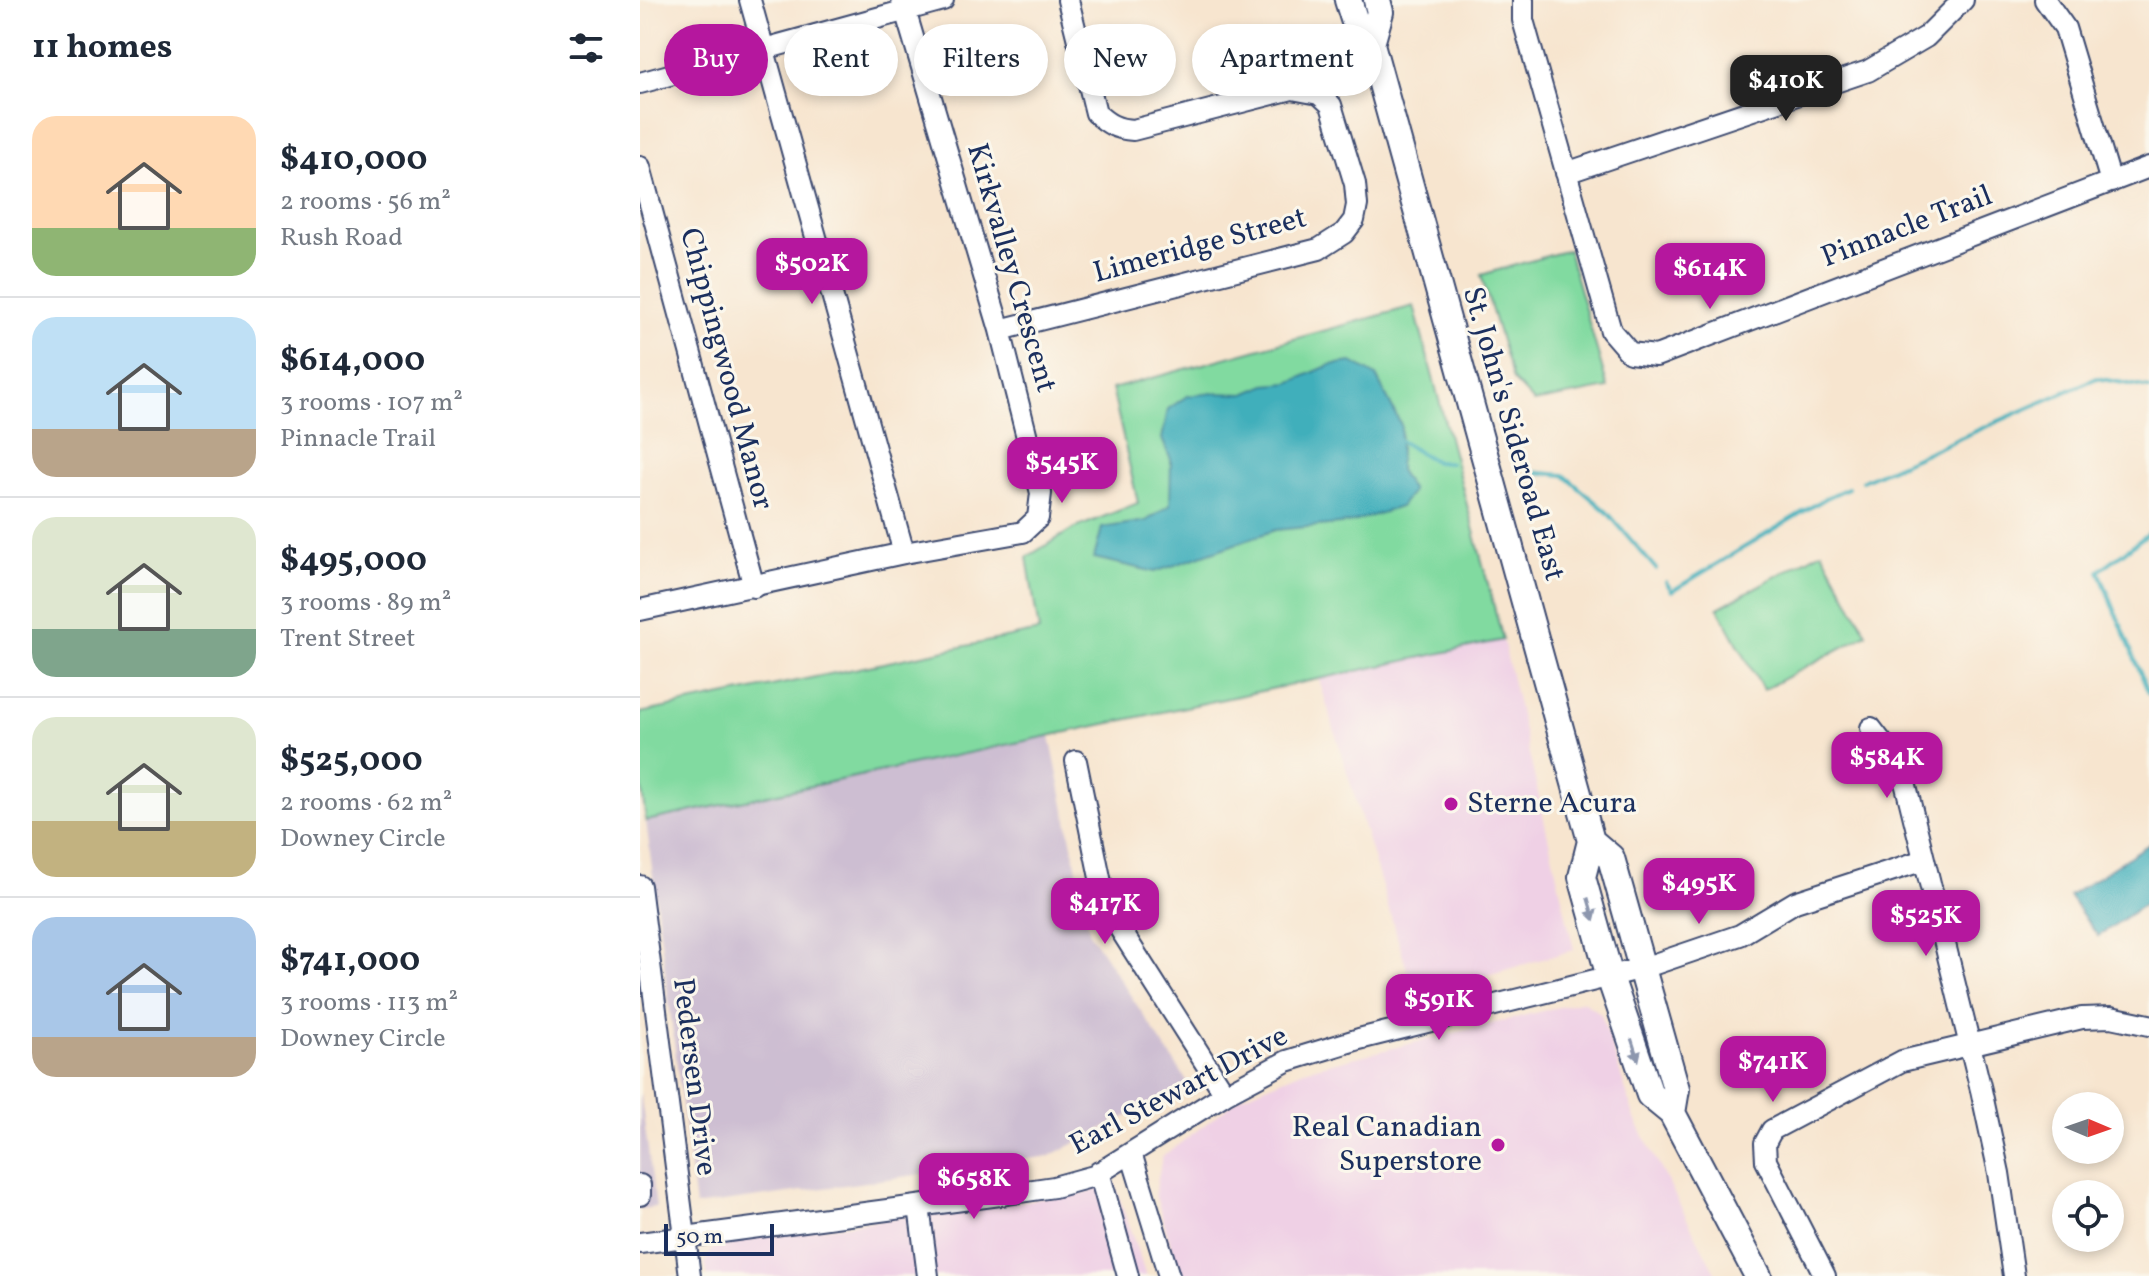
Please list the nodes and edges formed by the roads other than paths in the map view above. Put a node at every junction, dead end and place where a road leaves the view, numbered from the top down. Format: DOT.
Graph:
graph roads {
  1 [pos="750,0"];
  2 [pos="943,0"];
  3 [pos="1068,0"];
  4 [pos="1348,0"];
  5 [pos="1377,0"];
  6 [pos="1523,0"];
  7 [pos="1963,0"];
  8 [pos="2045,0"];
  9 [pos="904,5"];
  10 [pos="756,24"];
  11 [pos="1357,24"];
  12 [pos="1377,24"];
  13 [pos="768,47"];
  14 [pos="768,67"];
  15 [pos="664,76"];
  16 [pos="640,83"];
  17 [pos="1382,84"];
  18 [pos="640,167"];
  19 [pos="2149,167"];
  20 [pos="1566,173"];
  21 [pos="2111,182"];
  22 [pos="1000,330"];
  23 [pos="904,553"];
  24 [pos="754,587"];
  25 [pos="640,610"];
  26 [pos="1871,728"];
  27 [pos="1076,761"];
  28 [pos="1591,841"];
  29 [pos="1924,860"];
  30 [pos="640,886"];
  31 [pos="1643,968"];
  32 [pos="1610,977"];
  33 [pos="646,984"];
  34 [pos="2149,1025"];
  35 [pos="1970,1045"];
  36 [pos="1225,1094"];
  37 [pos="1672,1113"];
  38 [pos="1131,1153"];
  39 [pos="1099,1172"];
  40 [pos="640,1185"];
  41 [pos="640,1195"];
  42 [pos="919,1206"];
  43 [pos="684,1238"];
  44 [pos="640,1243"];
  45 [pos="690,1276"];
  46 [pos="928,1276"];
  47 [pos="1128,1276"];
  48 [pos="1169,1276"];
  49 [pos="1758,1276"];
  50 [pos="1825,1276"];
  51 [pos="2014,1276"];
  1 -- 10 [label="street"];
  2 -- 9 [label="street"];
  3 -- 22 [label="street, Limeridge Street"];
  4 -- 11 [label="main road, St. John's Sideroad East"];
  5 -- 12 [label="main road, St. John's Sideroad East"];
  6 -- 20 [label="street, Pinnacle Trail"];
  7 -- 20 [label="street"];
  8 -- 21 [label="street"];
  9 -- 13 [label="street"];
  9 -- 22 [label="street, Kirkvalley Crescent"];
  14 -- 23 [label="street"];
  15 -- 16 [label="street"];
  17 -- 28 [label="main road, St. John's Sideroad East"];
  18 -- 24 [label="street, Chippingwood Manor"];
  19 -- 21 [label="street, Pinnacle Trail"];
  20 -- 21 [label="street, Pinnacle Trail"];
  22 -- 23 [label="street, Kirkvalley Crescent"];
  23 -- 24 [label="street, Kirkvalley Crescent"];
  24 -- 25 [label="street, Kirkvalley Crescent"];
  26 -- 29 [label="street"];
  27 -- 36 [label="street"];
  28 -- 31 [label="main road, St. John's Sideroad East"];
  28 -- 32 [label="main road, St. John's Sideroad East, one-way"];
  29 -- 31 [label="street, Earl Stewart Drive"];
  29 -- 35 [label="street"];
  30 -- 33 [label="street, Pedersen Drive"];
  31 -- 32 [label="street, Earl Stewart Drive"];
  31 -- 37 [label="main road, St. John's Sideroad East"];
  32 -- 36 [label="street, Earl Stewart Drive"];
  32 -- 37 [label="main road, St. John's Sideroad East, one-way"];
  33 -- 43 [label="street, Pedersen Drive"];
  34 -- 35 [label="street"];
  35 -- 50 [label="street"];
  35 -- 51 [label="street"];
  36 -- 38 [label="street, Earl Stewart Drive"];
  37 -- 49 [label="main road, St. John's Sideroad East"];
  38 -- 39 [label="street, Earl Stewart Drive"];
  38 -- 48 [label="street"];
  39 -- 42 [label="street, Earl Stewart Drive"];
  39 -- 47 [label="street"];
  40 -- 41 [label="street"];
  42 -- 43 [label="street, Earl Stewart Drive"];
  42 -- 46 [label="street"];
  43 -- 44 [label="street, Earl Stewart Drive"];
  43 -- 45 [label="street, Pedersen Drive"];
}
